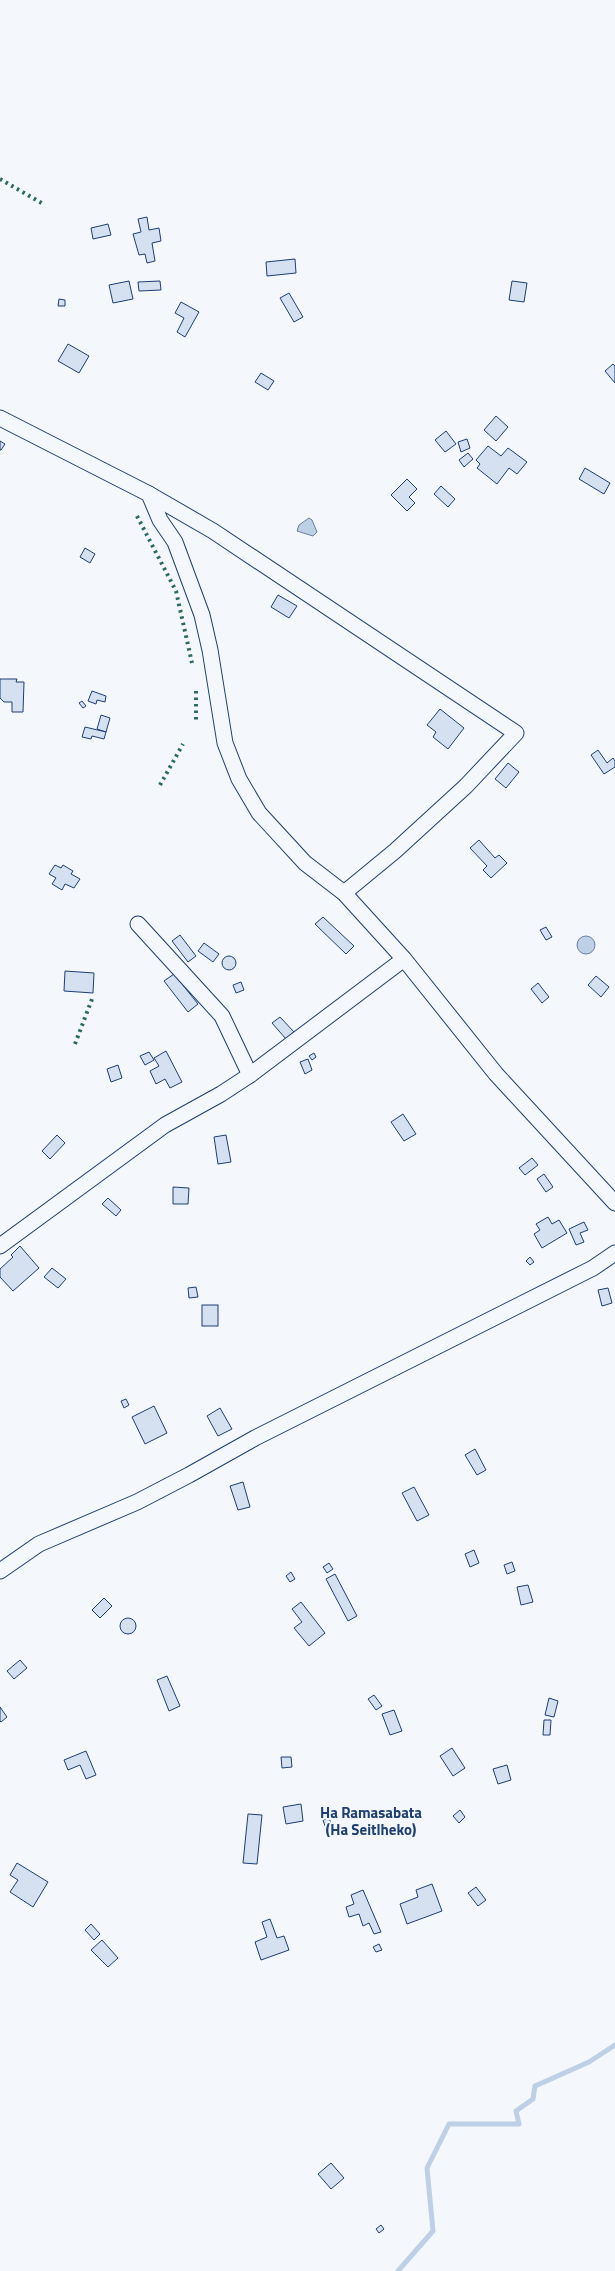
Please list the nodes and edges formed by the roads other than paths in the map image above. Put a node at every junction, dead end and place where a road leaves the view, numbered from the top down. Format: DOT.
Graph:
graph roads {
  1 [pos="0,418"];
  2 [pos="149,494"];
  3 [pos="344,893"];
  4 [pos="138,924"];
  5 [pos="404,959"];
  6 [pos="250,1075"];
  7 [pos="615,1203"];
  8 [pos="0,1246"];
  9 [pos="615,1253"];
  10 [pos="0,1571"];
  1 -- 2 [label="street"];
  2 -- 3 [label="street"];
  2 -- 3 [label="street"];
  3 -- 5 [label="street"];
  4 -- 6 [label="street"];
  5 -- 6 [label="street"];
  5 -- 7 [label="street"];
  6 -- 8 [label="street"];
  9 -- 10 [label="street"];
}
